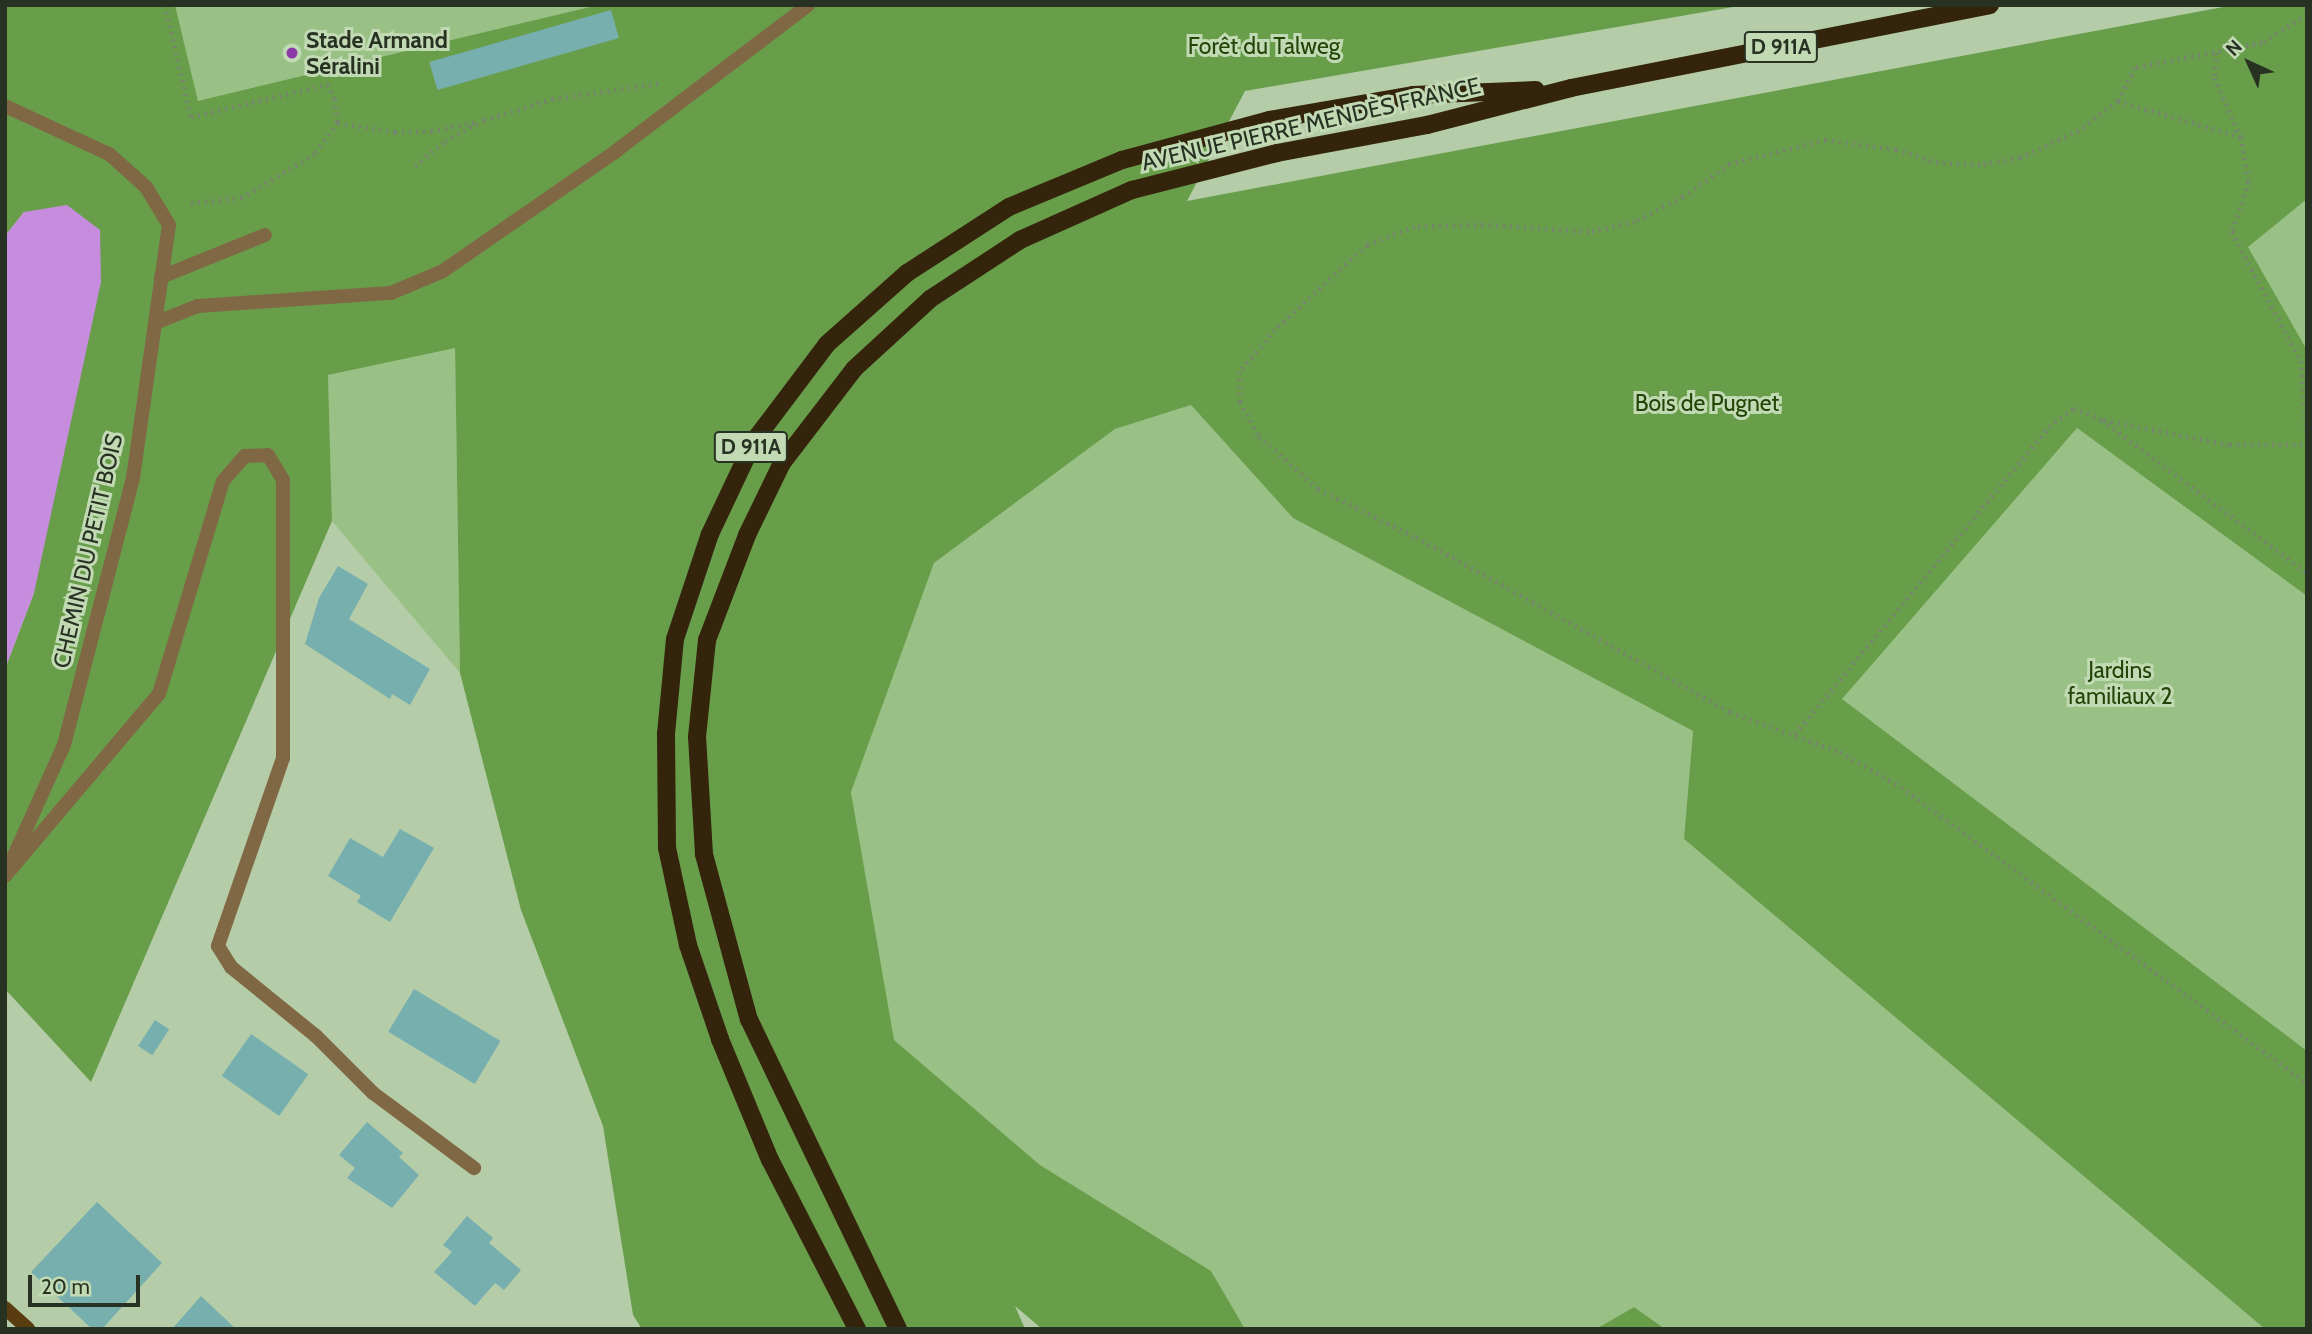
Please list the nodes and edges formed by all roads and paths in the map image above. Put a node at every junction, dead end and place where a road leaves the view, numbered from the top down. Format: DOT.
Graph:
graph roads {
  1 [pos="165,5"];
  2 [pos="808,5"];
  3 [pos="1990,5"];
  4 [pos="2307,15"];
  5 [pos="2217,53"];
  6 [pos="718,74"];
  7 [pos="1571,89"];
  8 [pos="2118,101"];
  9 [pos="5,106"];
  10 [pos="484,120"];
  11 [pos="338,123"];
  12 [pos="2241,137"];
  13 [pos="415,166"];
  14 [pos="208,204"];
  15 [pos="265,235"];
  16 [pos="161,277"];
  17 [pos="155,323"];
  18 [pos="2102,420"];
  19 [pos="2307,436"];
  20 [pos="2307,445"];
  21 [pos="2307,573"];
  22 [pos="1795,734"];
  23 [pos="5,875"];
  24 [pos="2307,1083"];
  25 [pos="474,1168"];
  26 [pos="5,1308"];
  27 [pos="28,1329"];
  28 [pos="857,1329"];
  29 [pos="898,1329"];
  1 -- 11 [label="path"];
  2 -- 6 [label="street"];
  3 -- 7 [label="main road, AVENUE PIERRE MENDÈS FRANCE / D 911A"];
  4 -- 5 [label="path"];
  5 -- 8 [label="path"];
  5 -- 12 [label="path"];
  6 -- 10 [label="path"];
  6 -- 17 [label="street"];
  7 -- 28 [label="main road, AVENUE PIERRE MENDÈS FRANCE / D 911A"];
  7 -- 29 [label="main road, AVENUE PIERRE MENDÈS FRANCE / D 911A"];
  8 -- 12 [label="path"];
  8 -- 22 [label="path"];
  9 -- 16 [label="street, CHEMIN DU PETIT BOIS"];
  10 -- 11 [label="path"];
  10 -- 13 [label="path"];
  11 -- 14 [label="path"];
  12 -- 19 [label="path"];
  15 -- 16 [label="street"];
  16 -- 17 [label="street, CHEMIN DU PETIT BOIS"];
  17 -- 23 [label="street, CHEMIN DU PETIT BOIS"];
  18 -- 20 [label="path"];
  18 -- 21 [label="path"];
  18 -- 22 [label="path"];
  22 -- 24 [label="path"];
  23 -- 25 [label="street"];
  26 -- 27 [label="street"];
}
